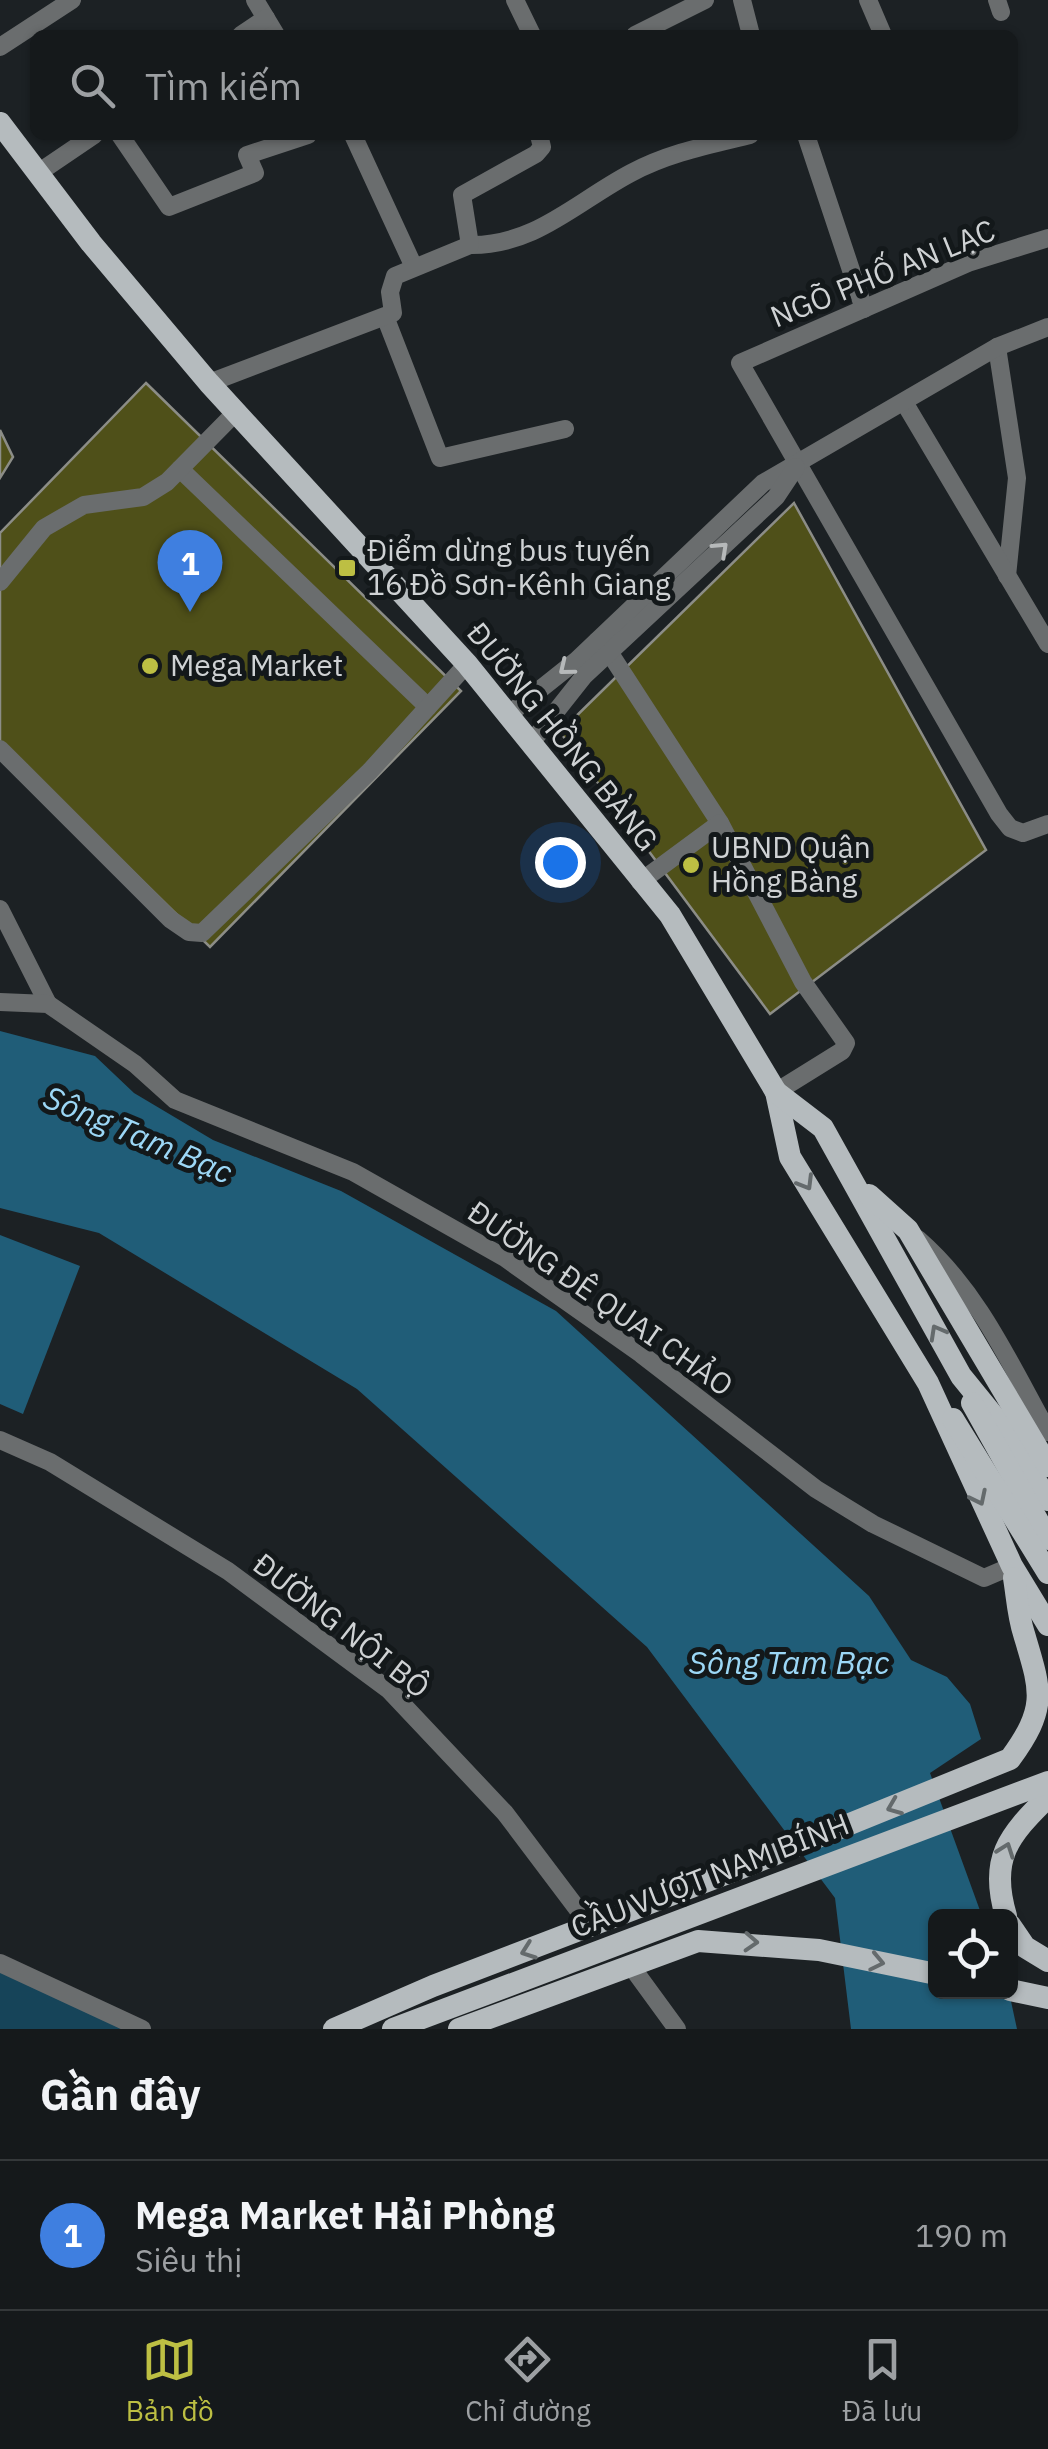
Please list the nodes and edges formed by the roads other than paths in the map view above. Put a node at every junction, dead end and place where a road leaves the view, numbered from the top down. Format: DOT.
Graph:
graph roads {
  1 [pos="72,0"];
  2 [pos="255,0"];
  3 [pos="515,0"];
  4 [pos="704,0"];
  5 [pos="742,0"];
  6 [pos="868,0"];
  7 [pos="271,27"];
  8 [pos="530,30"];
  9 [pos="645,30"];
  10 [pos="751,30"];
  11 [pos="881,30"];
  12 [pos="0,47"];
  13 [pos="0,123"];
  14 [pos="87,140"];
  15 [pos="123,140"];
  16 [pos="293,140"];
  17 [pos="354,140"];
  18 [pos="540,140"];
  19 [pos="730,140"];
  20 [pos="808,140"];
  21 [pos="38,173"];
  22 [pos="1048,238"];
  23 [pos="470,246"];
  24 [pos="413,266"];
  25 [pos="864,308"];
  26 [pos="386,318"];
  27 [pos="1048,328"];
  28 [pos="996,347"];
  29 [pos="209,383"];
  30 [pos="904,402"];
  31 [pos="236,412"];
  32 [pos="566,429"];
  33 [pos="797,466"];
  34 [pos="180,469"];
  35 [pos="1007,576"];
  36 [pos="0,582"];
  37 [pos="1048,644"];
  38 [pos="603,646"];
  39 [pos="467,664"];
  40 [pos="428,707"];
  41 [pos="508,714"];
  42 [pos="531,743"];
  43 [pos="0,748"];
  44 [pos="720,823"];
  45 [pos="1048,824"];
  46 [pos="640,882"];
  47 [pos="0,910"];
  48 [pos="0,1002"];
  49 [pos="48,1004"];
  50 [pos="776,1092"];
  51 [pos="854,1181"];
  52 [pos="908,1230"];
  53 [pos="961,1376"];
  54 [pos="928,1384"];
  55 [pos="1048,1432"];
  56 [pos="0,1439"];
  57 [pos="1048,1466"];
  58 [pos="1048,1500"];
  59 [pos="1048,1539"];
  60 [pos="1012,1566"];
  61 [pos="1048,1574"];
  62 [pos="1048,1625"];
  63 [pos="1048,1782"];
  64 [pos="1048,1797"];
  65 [pos="679,1892"];
  66 [pos="1005,1909"];
  67 [pos="591,1927"];
  68 [pos="1018,1937"];
  69 [pos="698,1941"];
  70 [pos="1048,1961"];
  71 [pos="0,1962"];
  72 [pos="631,1966"];
  73 [pos="928,1972"];
  74 [pos="1018,1992"];
  75 [pos="1048,1998"];
  76 [pos="142,2029"];
  77 [pos="334,2029"];
  78 [pos="393,2029"];
  79 [pos="459,2029"];
  80 [pos="677,2029"];
  1 -- 12 [label="street"];
  2 -- 7 [label="street"];
  3 -- 8 [label="street"];
  4 -- 9 [label="street"];
  5 -- 10 [label="street"];
  6 -- 11 [label="street"];
  13 -- 21 [label="main road, ĐƯỜNG HỒNG BÀNG"];
  14 -- 21 [label="street"];
  15 -- 16 [label="street"];
  17 -- 24 [label="street"];
  18 -- 23 [label="street"];
  19 -- 23 [label="street"];
  20 -- 25 [label="street"];
  21 -- 29 [label="main road, ĐƯỜNG HỒNG BÀNG"];
  22 -- 25 [label="street, NGÕ PHỐ AN LẠC"];
  23 -- 24 [label="street"];
  24 -- 26 [label="street"];
  25 -- 33 [label="street, NGÕ PHỐ AN LẠC"];
  26 -- 29 [label="street"];
  26 -- 32 [label="street"];
  27 -- 28 [label="street"];
  28 -- 30 [label="street"];
  28 -- 35 [label="street"];
  29 -- 31 [label="main road, ĐƯỜNG HỒNG BÀNG"];
  30 -- 33 [label="street"];
  30 -- 35 [label="street"];
  31 -- 34 [label="street"];
  31 -- 39 [label="main road, ĐƯỜNG HỒNG BÀNG"];
  33 -- 38 [label="street"];
  33 -- 45 [label="street"];
  34 -- 36 [label="street"];
  34 -- 40 [label="street"];
  35 -- 37 [label="street"];
  38 -- 41 [label="street, one-way"];
  38 -- 42 [label="street"];
  38 -- 44 [label="street"];
  39 -- 40 [label="street"];
  39 -- 41 [label="main road, ĐƯỜNG HỒNG BÀNG"];
  40 -- 43 [label="street"];
  41 -- 42 [label="main road, ĐƯỜNG HỒNG BÀNG"];
  42 -- 46 [label="main road, ĐƯỜNG HỒNG BÀNG"];
  44 -- 46 [label="street"];
  44 -- 50 [label="street"];
  46 -- 50 [label="main road, ĐƯỜNG HỒNG BÀNG"];
  47 -- 49 [label="street, ĐƯỜNG ĐÊ QUAI CHẢO"];
  48 -- 49 [label="street"];
  49 -- 60 [label="street, ĐƯỜNG ĐÊ QUAI CHẢO"];
  50 -- 51 [label="main road, ĐƯỜNG HỒNG BÀNG"];
  50 -- 54 [label="main road, ĐƯỜNG HỒNG BÀNG, one-way"];
  51 -- 52 [label="main road"];
  53 -- 51 [label="main road, ĐƯỜNG HỒNG BÀNG, one-way"];
  52 -- 55 [label="street"];
  52 -- 57 [label="main road"];
  53 -- 58 [label="main road, ĐƯỜNG HỒNG BÀNG"];
  53 -- 59 [label="main road"];
  54 -- 60 [label="main road, ĐƯỜNG HỒNG BÀNG, one-way"];
  54 -- 61 [label="main road"];
  56 -- 67 [label="street, ĐƯỜNG NỘI BỘ"];
  60 -- 62 [label="main road, ĐƯỜNG HỒNG BÀNG"];
  60 -- 65 [label="main road, one-way"];
  63 -- 78 [label="main road, CẦU VƯỢT NAM BÍNH"];
  66 -- 64 [label="main road, one-way"];
  65 -- 67 [label="main road"];
  65 -- 69 [label="main road"];
  67 -- 77 [label="main road, one-way"];
  68 -- 70 [label="main road"];
  69 -- 72 [label="main road"];
  69 -- 73 [label="main road, one-way"];
  71 -- 76 [label="street"];
  72 -- 79 [label="main road"];
  72 -- 80 [label="street"];
  74 -- 75 [label="main road"];
}
